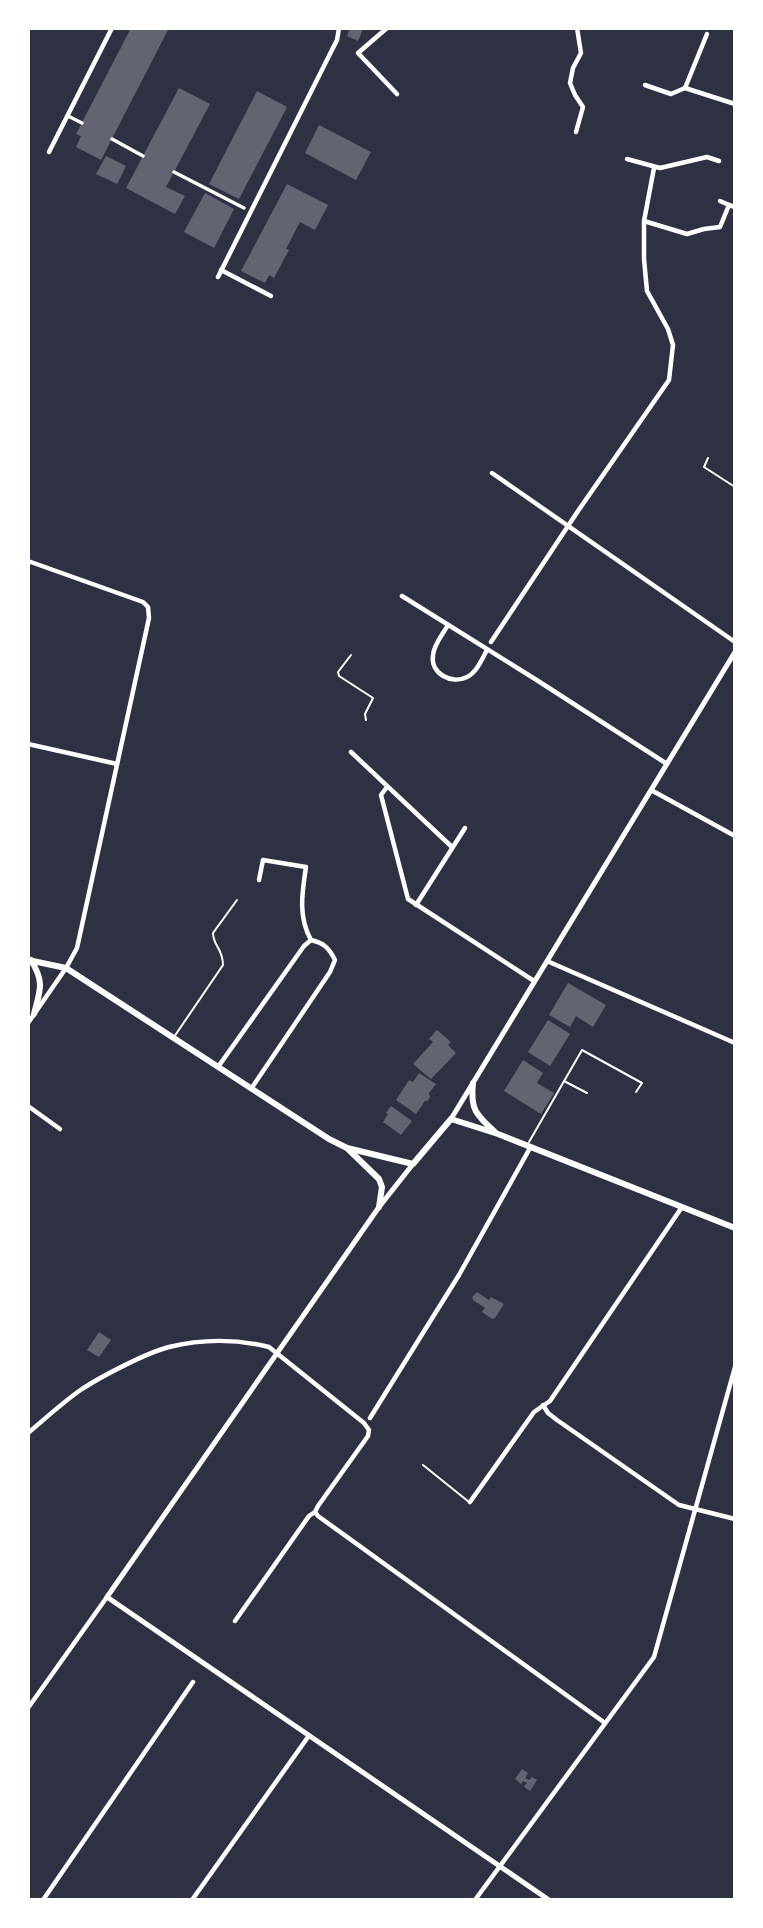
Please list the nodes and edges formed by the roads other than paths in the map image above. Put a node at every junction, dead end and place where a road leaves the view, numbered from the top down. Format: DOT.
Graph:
graph roads {
  1 [pos="112,28"];
  2 [pos="339,28"];
  3 [pos="387,28"];
  4 [pos="577,28"];
  5 [pos="707,34"];
  6 [pos="645,85"];
  7 [pos="685,88"];
  8 [pos="397,94"];
  9 [pos="735,104"];
  10 [pos="68,116"];
  11 [pos="82,123"];
  12 [pos="576,132"];
  13 [pos="112,139"];
  14 [pos="49,152"];
  15 [pos="143,156"];
  16 [pos="626,159"];
  17 [pos="719,161"];
  18 [pos="654,168"];
  19 [pos="174,172"];
  20 [pos="720,201"];
  21 [pos="729,205"];
  22 [pos="735,207"];
  23 [pos="244,208"];
  24 [pos="644,221"];
  25 [pos="221,270"];
  26 [pos="218,277"];
  27 [pos="271,296"];
  28 [pos="708,458"];
  29 [pos="492,473"];
  30 [pos="735,487"];
  31 [pos="569,526"];
  32 [pos="28,561"];
  33 [pos="402,596"];
  34 [pos="448,625"];
  35 [pos="491,642"];
  36 [pos="735,642"];
  37 [pos="487,650"];
  38 [pos="735,652"];
  39 [pos="351,655"];
  40 [pos="366,720"];
  41 [pos="28,744"];
  42 [pos="351,752"];
  43 [pos="117,764"];
  44 [pos="667,764"];
  45 [pos="387,787"];
  46 [pos="651,790"];
  47 [pos="465,828"];
  48 [pos="735,836"];
  49 [pos="452,847"];
  50 [pos="259,880"];
  51 [pos="237,900"];
  52 [pos="416,905"];
  53 [pos="311,940"];
  54 [pos="30,960"];
  55 [pos="547,961"];
  56 [pos="66,968"];
  57 [pos="534,981"];
  58 [pos="34,1014"];
  59 [pos="28,1023"];
  60 [pos="174,1038"];
  61 [pos="735,1043"];
  62 [pos="218,1067"];
  63 [pos="564,1081"];
  64 [pos="473,1083"];
  65 [pos="251,1088"];
  66 [pos="636,1092"];
  67 [pos="587,1093"];
  68 [pos="28,1106"];
  69 [pos="451,1119"];
  70 [pos="60,1129"];
  71 [pos="498,1134"];
  72 [pos="528,1147"];
  73 [pos="347,1148"];
  74 [pos="413,1164"];
  75 [pos="379,1207"];
  76 [pos="682,1207"];
  77 [pos="735,1228"];
  78 [pos="278,1354"];
  79 [pos="735,1367"];
  80 [pos="543,1405"];
  81 [pos="370,1418"];
  82 [pos="28,1433"];
  83 [pos="424,1465"];
  84 [pos="470,1502"];
  85 [pos="696,1509"];
  86 [pos="316,1512"];
  87 [pos="735,1519"];
  88 [pos="107,1597"];
  89 [pos="234,1621"];
  90 [pos="193,1682"];
  91 [pos="28,1708"];
  92 [pos="605,1723"];
  93 [pos="308,1737"];
  94 [pos="499,1867"];
  95 [pos="43,1900"];
  96 [pos="192,1900"];
  97 [pos="475,1900"];
  98 [pos="549,1900"];
  1 -- 10 [label="street"];
  2 -- 25 [label="street"];
  3 -- 8 [label="street"];
  4 -- 12 [label="street"];
  5 -- 7 [label="street"];
  6 -- 7 [label="street"];
  7 -- 9 [label="street"];
  10 -- 11 [label="street"];
  10 -- 14 [label="street"];
  13 -- 15 [label="street"];
  16 -- 18 [label="street"];
  17 -- 18 [label="street"];
  18 -- 24 [label="street"];
  19 -- 23 [label="street"];
  20 -- 21 [label="street"];
  21 -- 22 [label="street"];
  21 -- 24 [label="street"];
  24 -- 31 [label="street"];
  25 -- 26 [label="street"];
  25 -- 27 [label="street"];
  28 -- 30 [label="lane"];
  29 -- 31 [label="street"];
  31 -- 35 [label="street"];
  31 -- 36 [label="street"];
  32 -- 43 [label="street"];
  33 -- 34 [label="street"];
  34 -- 37 [label="street"];
  34 -- 37 [label="street"];
  37 -- 44 [label="street"];
  38 -- 44 [label="street"];
  39 -- 40 [label="lane"];
  41 -- 43 [label="street"];
  42 -- 45 [label="street"];
  43 -- 56 [label="street"];
  44 -- 46 [label="street"];
  45 -- 49 [label="street"];
  45 -- 52 [label="street"];
  46 -- 48 [label="street"];
  46 -- 55 [label="street"];
  47 -- 49 [label="street"];
  49 -- 52 [label="street"];
  50 -- 53 [label="street"];
  51 -- 60 [label="lane"];
  52 -- 57 [label="street"];
  53 -- 62 [label="street"];
  53 -- 65 [label="street"];
  54 -- 56 [label="main road"];
  54 -- 58 [label="main road"];
  55 -- 57 [label="street"];
  55 -- 61 [label="street"];
  56 -- 58 [label="street"];
  56 -- 60 [label="main road"];
  57 -- 64 [label="street"];
  58 -- 59 [label="street"];
  60 -- 62 [label="main road"];
  62 -- 65 [label="main road"];
  63 -- 66 [label="lane"];
  63 -- 67 [label="lane"];
  63 -- 72 [label="lane"];
  64 -- 69 [label="street"];
  64 -- 71 [label="main road"];
  65 -- 73 [label="main road"];
  68 -- 70 [label="street"];
  69 -- 71 [label="main road"];
  69 -- 74 [label="main road"];
  71 -- 72 [label="main road"];
  72 -- 76 [label="main road"];
  72 -- 81 [label="street"];
  73 -- 74 [label="main road"];
  73 -- 75 [label="main road"];
  74 -- 75 [label="street"];
  75 -- 78 [label="street"];
  76 -- 77 [label="main road"];
  76 -- 80 [label="street"];
  78 -- 82 [label="street"];
  78 -- 86 [label="street"];
  78 -- 88 [label="street"];
  79 -- 85 [label="street"];
  80 -- 84 [label="street"];
  80 -- 85 [label="street"];
  83 -- 84 [label="lane"];
  85 -- 87 [label="street"];
  85 -- 92 [label="street"];
  86 -- 89 [label="street"];
  86 -- 92 [label="street"];
  88 -- 91 [label="street"];
  88 -- 93 [label="street"];
  90 -- 95 [label="street"];
  92 -- 94 [label="street"];
  93 -- 94 [label="street"];
  93 -- 96 [label="street"];
  94 -- 97 [label="street"];
  94 -- 98 [label="street"];
}
